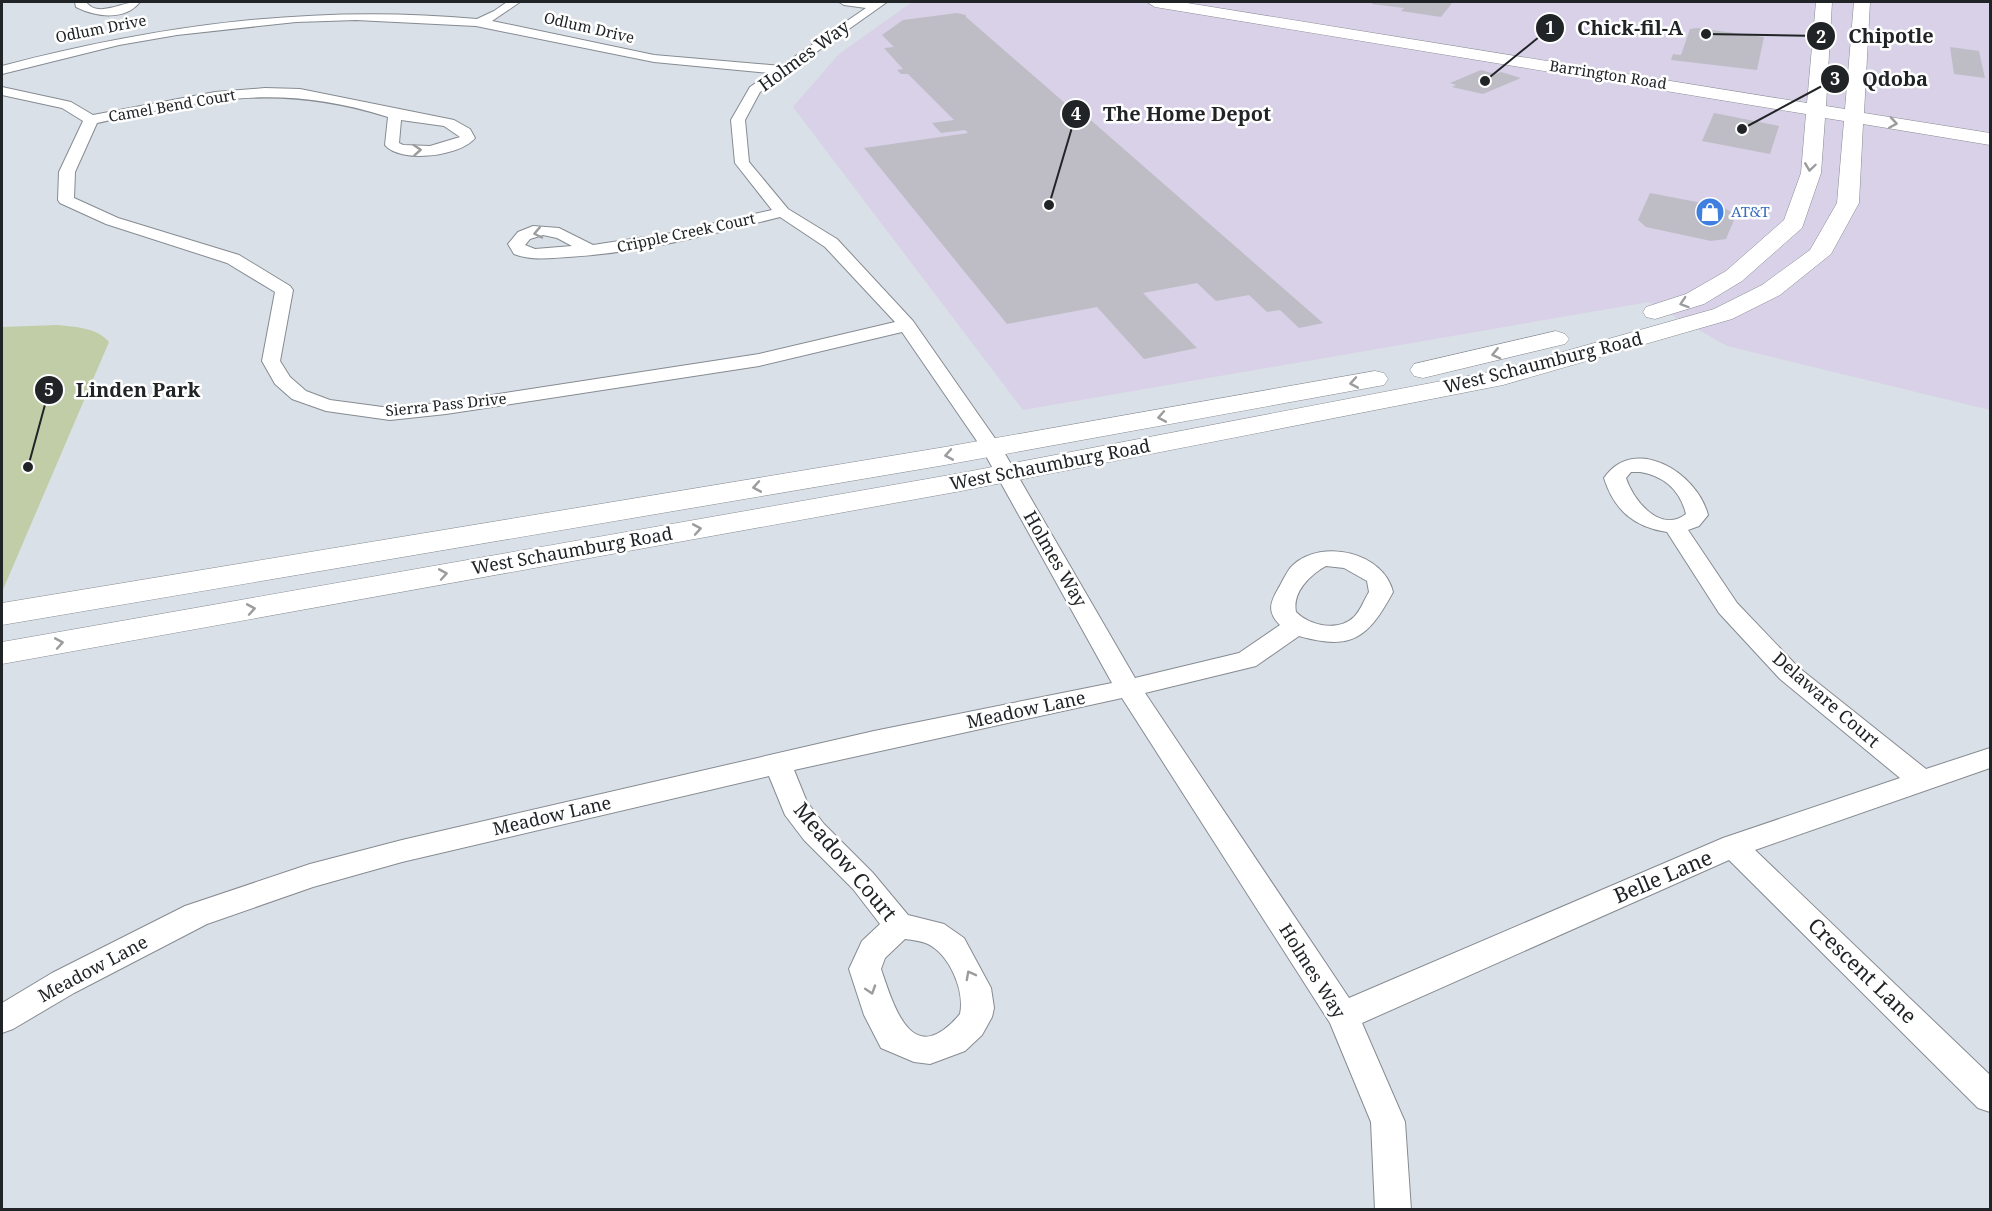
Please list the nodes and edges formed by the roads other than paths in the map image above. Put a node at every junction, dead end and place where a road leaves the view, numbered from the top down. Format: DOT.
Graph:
graph roads {
  1 [pos="81,2"];
  2 [pos="134,2"];
  3 [pos="335,2"];
  4 [pos="514,2"];
  5 [pos="844,2"];
  6 [pos="1155,2"];
  7 [pos="1222,2"];
  8 [pos="1824,2"];
  9 [pos="1862,2"];
  10 [pos="879,3"];
  11 [pos="123,10"];
  12 [pos="322,16"];
  13 [pos="479,22"];
  14 [pos="153,35"];
  15 [pos="2,70"];
  16 [pos="780,70"];
  17 [pos="2,91"];
  18 [pos="1816,102"];
  19 [pos="1856,109"];
  20 [pos="395,114"];
  21 [pos="91,120"];
  22 [pos="1990,124"];
  23 [pos="1990,139"];
  24 [pos="782,212"];
  25 [pos="590,252"];
  26 [pos="907,325"];
  27 [pos="999,460"];
  28 [pos="1672,525"];
  29 [pos="2,614"];
  30 [pos="1296,627"];
  31 [pos="2,653"];
  32 [pos="1128,688"];
  33 [pos="1990,758"];
  34 [pos="778,765"];
  35 [pos="1923,782"];
  36 [pos="1733,846"];
  37 [pos="899,926"];
  38 [pos="1342,1016"];
  39 [pos="2,1019"];
  40 [pos="1990,1097"];
  41 [pos="1393,1209"];
  1 -- 11 [label="street"];
  2 -- 11 [label="street"];
  3 -- 12 [label="street"];
  4 -- 13 [label="street"];
  5 -- 10 [label="street"];
  6 -- 18 [label="main road, Barrington Road"];
  7 -- 18 [label="main road, Barrington Road"];
  8 -- 18 [label="main road, West Schaumburg Road"];
  9 -- 19 [label="main road, West Schaumburg Road"];
  10 -- 16 [label="street, Holmes Way"];
  11 -- 14 [label="street"];
  12 -- 13 [label="street, Odlum Drive"];
  12 -- 14 [label="street, Odlum Drive"];
  13 -- 16 [label="street, Odlum Drive"];
  14 -- 15 [label="street, Odlum Drive"];
  16 -- 24 [label="street, Holmes Way"];
  17 -- 21 [label="street"];
  18 -- 19 [label="main road, Barrington Road"];
  18 -- 27 [label="main road, West Schaumburg Road, one-way"];
  19 -- 22 [label="main road, Barrington Road"];
  19 -- 23 [label="main road, Barrington Road, one-way"];
  19 -- 27 [label="main road, West Schaumburg Road"];
  20 -- 20 [label="street, Camel Bend Court, one-way"];
  20 -- 21 [label="street, Camel Bend Court"];
  21 -- 26 [label="street, Sierra Pass Drive"];
  24 -- 25 [label="street, Cripple Creek Court"];
  24 -- 26 [label="street, Holmes Way"];
  26 -- 27 [label="street, Holmes Way"];
  27 -- 29 [label="main road, West Schaumburg Road, one-way"];
  31 -- 27 [label="main road, West Schaumburg Road, one-way"];
  27 -- 32 [label="street, Holmes Way"];
  28 -- 35 [label="street, Delaware Court"];
  30 -- 32 [label="street, Meadow Lane"];
  32 -- 34 [label="street, Meadow Lane"];
  32 -- 38 [label="street, Holmes Way"];
  33 -- 35 [label="street, Belle Lane"];
  34 -- 37 [label="street, Meadow Court"];
  34 -- 39 [label="street, Meadow Lane"];
  35 -- 36 [label="street, Belle Lane"];
  36 -- 38 [label="street, Belle Lane"];
  36 -- 40 [label="street, Crescent Lane"];
  38 -- 41 [label="street, Holmes Way"];
}
